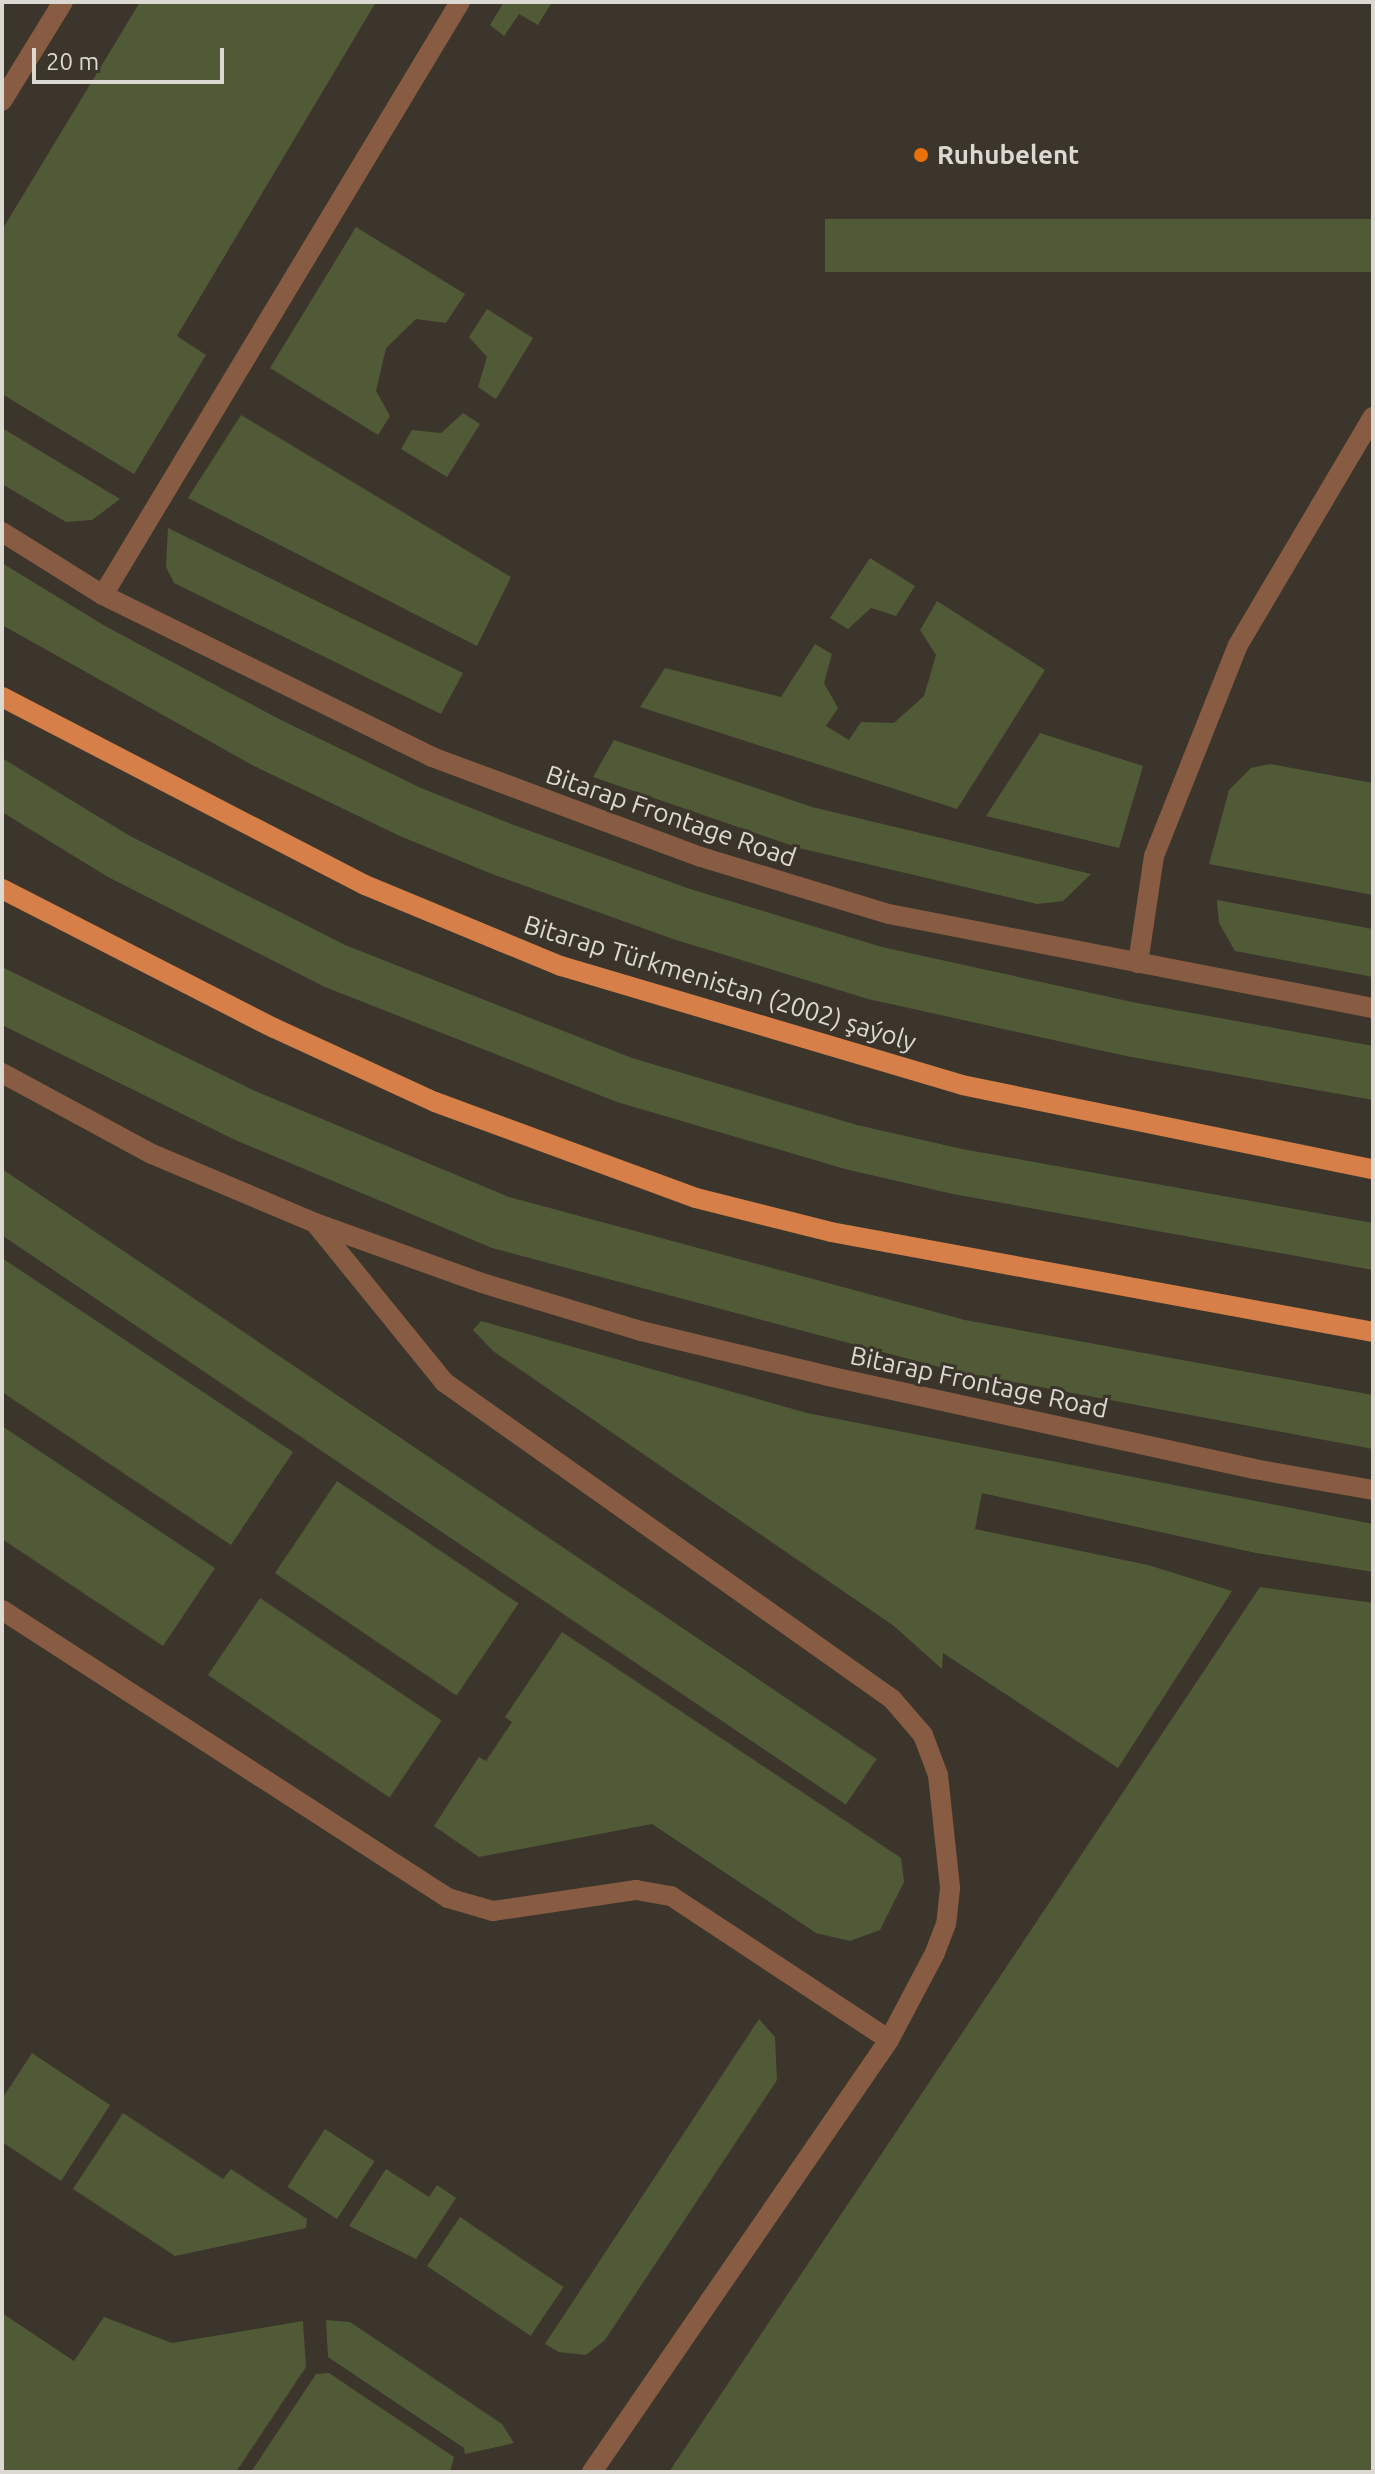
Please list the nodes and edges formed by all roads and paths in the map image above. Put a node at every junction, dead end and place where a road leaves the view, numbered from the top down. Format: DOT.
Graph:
graph roads {
  1 [pos="63,2"];
  2 [pos="460,2"];
  3 [pos="2,101"];
  4 [pos="1373,417"];
  5 [pos="2,532"];
  6 [pos="103,595"];
  7 [pos="2,697"];
  8 [pos="2,889"];
  9 [pos="1138,963"];
  10 [pos="1373,1008"];
  11 [pos="2,1073"];
  12 [pos="1373,1169"];
  13 [pos="315,1223"];
  14 [pos="1373,1332"];
  15 [pos="1373,1490"];
  16 [pos="2,1610"];
  17 [pos="889,2040"];
  18 [pos="592,2472"];
  1 -- 3 [label="street"];
  2 -- 6 [label="street"];
  4 -- 9 [label="street"];
  5 -- 6 [label="street, Bitarap Frontage Road"];
  6 -- 9 [label="street, Bitarap Frontage Road"];
  7 -- 12 [label="main road, Bitarap Türkmenistan (2002) şaýoly"];
  8 -- 14 [label="main road"];
  9 -- 10 [label="street, Bitarap Frontage Road"];
  11 -- 13 [label="street, Bitarap Frontage Road"];
  13 -- 15 [label="street, Bitarap Frontage Road"];
  13 -- 17 [label="street"];
  16 -- 17 [label="street"];
  17 -- 18 [label="street"];
}
